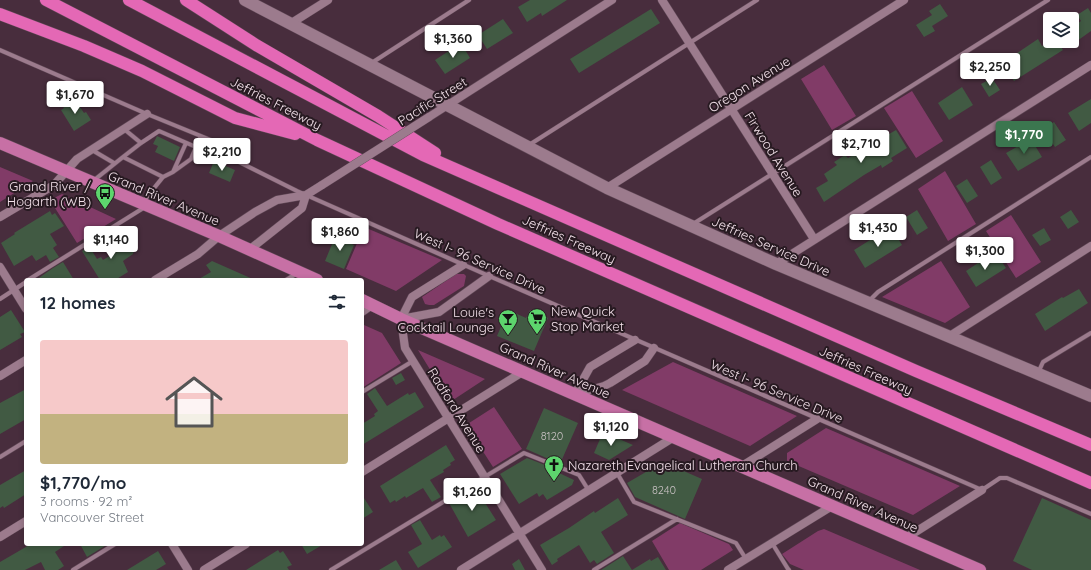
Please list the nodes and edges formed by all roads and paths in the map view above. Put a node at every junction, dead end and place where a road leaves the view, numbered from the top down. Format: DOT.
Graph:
graph roads {
  1 [pos="46,0"];
  2 [pos="129,0"];
  3 [pos="186,0"];
  4 [pos="245,0"];
  5 [pos="328,0"];
  6 [pos="469,0"];
  7 [pos="612,0"];
  8 [pos="662,0"];
  9 [pos="757,0"];
  10 [pos="904,0"];
  11 [pos="1048,0"];
  12 [pos="0,14"];
  13 [pos="290,24"];
  14 [pos="690,42"];
  15 [pos="0,50"];
  16 [pos="368,65"];
  17 [pos="1091,65"];
  18 [pos="447,106"];
  19 [pos="732,109"];
  20 [pos="147,114"];
  21 [pos="124,129"];
  22 [pos="201,136"];
  23 [pos="317,140"];
  24 [pos="0,143"];
  25 [pos="141,143"];
  26 [pos="186,143"];
  27 [pos="196,147"];
  28 [pos="526,147"];
  29 [pos="92,150"];
  30 [pos="123,157"];
  31 [pos="1091,157"];
  32 [pos="114,163"];
  33 [pos="67,172"];
  34 [pos="173,172"];
  35 [pos="470,174"];
  36 [pos="773,174"];
  37 [pos="163,177"];
  38 [pos="92,182"];
  39 [pos="607,188"];
  40 [pos="306,195"];
  41 [pos="145,204"];
  42 [pos="0,217"];
  43 [pos="691,225"];
  44 [pos="219,236"];
  45 [pos="814,239"];
  46 [pos="1091,246"];
  47 [pos="249,250"];
  48 [pos="776,264"];
  49 [pos="463,265"];
  50 [pos="0,267"];
  51 [pos="298,272"];
  52 [pos="489,276"];
  53 [pos="32,278"];
  54 [pos="158,278"];
  55 [pos="289,278"];
  56 [pos="312,278"];
  57 [pos="24,283"];
  58 [pos="14,289"];
  59 [pos="0,299"];
  60 [pos="867,303"];
  61 [pos="24,306"];
  62 [pos="365,306"];
  63 [pos="401,319"];
  64 [pos="1091,333"];
  65 [pos="948,337"];
  66 [pos="635,340"];
  67 [pos="654,348"];
  68 [pos="24,361"];
  69 [pos="413,361"];
  70 [pos="524,371"];
  71 [pos="1038,374"];
  72 [pos="0,376"];
  73 [pos="364,391"];
  74 [pos="575,394"];
  75 [pos="1091,396"];
  76 [pos="448,418"];
  77 [pos="817,419"];
  78 [pos="674,437"];
  79 [pos="24,442"];
  80 [pos="1091,445"];
  81 [pos="0,457"];
  82 [pos="742,466"];
  83 [pos="364,471"];
  84 [pos="617,473"];
  85 [pos="484,476"];
  86 [pos="1091,484"];
  87 [pos="982,490"];
  88 [pos="589,491"];
  89 [pos="832,506"];
  90 [pos="1091,514"];
  91 [pos="677,519"];
  92 [pos="24,521"];
  93 [pos="520,534"];
  94 [pos="0,537"];
  95 [pos="906,538"];
  96 [pos="772,543"];
  97 [pos="112,546"];
  98 [pos="173,546"];
  99 [pos="243,546"];
  100 [pos="746,559"];
  101 [pos="73,570"];
  102 [pos="188,570"];
  103 [pos="204,570"];
  104 [pos="331,570"];
  105 [pos="461,570"];
  106 [pos="542,570"];
  107 [pos="594,570"];
  108 [pos="728,570"];
  109 [pos="789,570"];
  110 [pos="980,570"];
  1 -- 23 [label="highway, Jeffries Freeway"];
  2 -- 35 [label="highway, Jeffries Freeway"];
  3 -- 35 [label="highway"];
  4 -- 13 [label="street, Jeffries Service Drive"];
  5 -- 13 [label="street"];
  6 -- 16 [label="lane"];
  7 -- 18 [label="street, Pacific Street"];
  8 -- 14 [label="street, Firwood Avenue"];
  9 -- 14 [label="lane"];
  10 -- 19 [label="street, Oregon Avenue"];
  11 -- 36 [label="lane"];
  12 -- 23 [label="highway"];
  13 -- 16 [label="street, Jeffries Service Drive"];
  14 -- 19 [label="street, Firwood Avenue"];
  14 -- 28 [label="lane"];
  15 -- 20 [label="lane, West I- 96 Service Drive"];
  16 -- 18 [label="street, Jeffries Service Drive"];
  17 -- 45 [label="street"];
  18 -- 28 [label="street, Jeffries Service Drive"];
  18 -- 40 [label="street, Pacific Street, bridge"];
  19 -- 36 [label="street, Firwood Avenue"];
  19 -- 39 [label="street, Oregon Avenue"];
  20 -- 21 [label="street"];
  20 -- 22 [label="lane, West I- 96 Service Drive"];
  21 -- 25 [label="lane"];
  21 -- 29 [label="street"];
  22 -- 27 [label="lane"];
  22 -- 40 [label="lane, West I- 96 Service Drive"];
  23 -- 86 [label="highway, Jeffries Freeway"];
  24 -- 33 [label="main road, Grand River Avenue"];
  25 -- 26 [label="lane"];
  25 -- 30 [label="lane"];
  26 -- 27 [label="lane"];
  26 -- 34 [label="lane"];
  27 -- 34 [label="lane"];
  28 -- 39 [label="street, Jeffries Service Drive"];
  29 -- 32 [label="lane"];
  29 -- 33 [label="street"];
  30 -- 32 [label="lane"];
  30 -- 37 [label="lane"];
  31 -- 60 [label="lane"];
  32 -- 38 [label="lane"];
  33 -- 38 [label="main road, Grand River Avenue"];
  33 -- 42 [label="street"];
  34 -- 37 [label="lane"];
  35 -- 80 [label="highway, Jeffries Freeway"];
  36 -- 43 [label="lane"];
  36 -- 45 [label="street, Firwood Avenue"];
  37 -- 41 [label="lane"];
  38 -- 41 [label="main road, Grand River Avenue"];
  39 -- 43 [label="street, Jeffries Service Drive"];
  40 -- 44 [label="street, Pacific Street"];
  40 -- 47 [label="street"];
  40 -- 49 [label="lane, West I- 96 Service Drive"];
  41 -- 44 [label="main road, Grand River Avenue"];
  41 -- 53 [label="lane"];
  43 -- 48 [label="street, Jeffries Service Drive"];
  44 -- 47 [label="main road, Grand River Avenue"];
  44 -- 54 [label="street, Pacific Street"];
  45 -- 48 [label="street"];
  46 -- 65 [label="street"];
  47 -- 51 [label="main road, Grand River Avenue"];
  48 -- 60 [label="street, Jeffries Service Drive"];
  49 -- 52 [label="lane, West I- 96 Service Drive"];
  49 -- 63 [label="street"];
  50 -- 58 [label="street"];
  51 -- 55 [label="lane"];
  51 -- 56 [label="main road, Grand River Avenue"];
  52 -- 63 [label="street"];
  52 -- 66 [label="lane, West I- 96 Service Drive"];
  57 -- 58 [label="lane"];
  58 -- 59 [label="lane"];
  58 -- 61 [label="street"];
  60 -- 65 [label="street, Jeffries Service Drive"];
  62 -- 63 [label="main road, Grand River Avenue"];
  63 -- 69 [label="street, Radford Avenue"];
  63 -- 70 [label="main road, Grand River Avenue"];
  64 -- 71 [label="lane"];
  65 -- 71 [label="street, Jeffries Service Drive"];
  66 -- 67 [label="lane, West I- 96 Service Drive"];
  66 -- 74 [label="street"];
  67 -- 74 [label="street"];
  67 -- 77 [label="lane, West I- 96 Service Drive"];
  68 -- 72 [label="street"];
  69 -- 73 [label="lane"];
  69 -- 76 [label="street, Radford Avenue"];
  70 -- 74 [label="main road, Grand River Avenue"];
  70 -- 76 [label="street"];
  71 -- 75 [label="street, Jeffries Service Drive"];
  74 -- 78 [label="main road, Grand River Avenue"];
  76 -- 83 [label="street"];
  76 -- 85 [label="street, Radford Avenue"];
  77 -- 82 [label="street"];
  77 -- 87 [label="lane, West I- 96 Service Drive"];
  78 -- 82 [label="main road, Grand River Avenue"];
  78 -- 84 [label="street"];
  79 -- 81 [label="lane"];
  82 -- 89 [label="main road, Grand River Avenue"];
  84 -- 88 [label="street"];
  84 -- 91 [label="lane"];
  85 -- 88 [label="lane"];
  85 -- 93 [label="street, Radford Avenue"];
  85 -- 104 [label="lane"];
  87 -- 90 [label="lane"];
  87 -- 95 [label="street"];
  88 -- 93 [label="street"];
  89 -- 95 [label="main road, Grand River Avenue"];
  89 -- 96 [label="street"];
  91 -- 100 [label="lane"];
  91 -- 107 [label="lane"];
  92 -- 94 [label="street"];
  93 -- 105 [label="street"];
  93 -- 106 [label="street, Radford Avenue"];
  95 -- 110 [label="main road, Grand River Avenue"];
  96 -- 100 [label="street"];
  96 -- 109 [label="lane"];
  97 -- 101 [label="lane"];
  98 -- 102 [label="street"];
  99 -- 103 [label="street"];
  100 -- 108 [label="street"];
}
